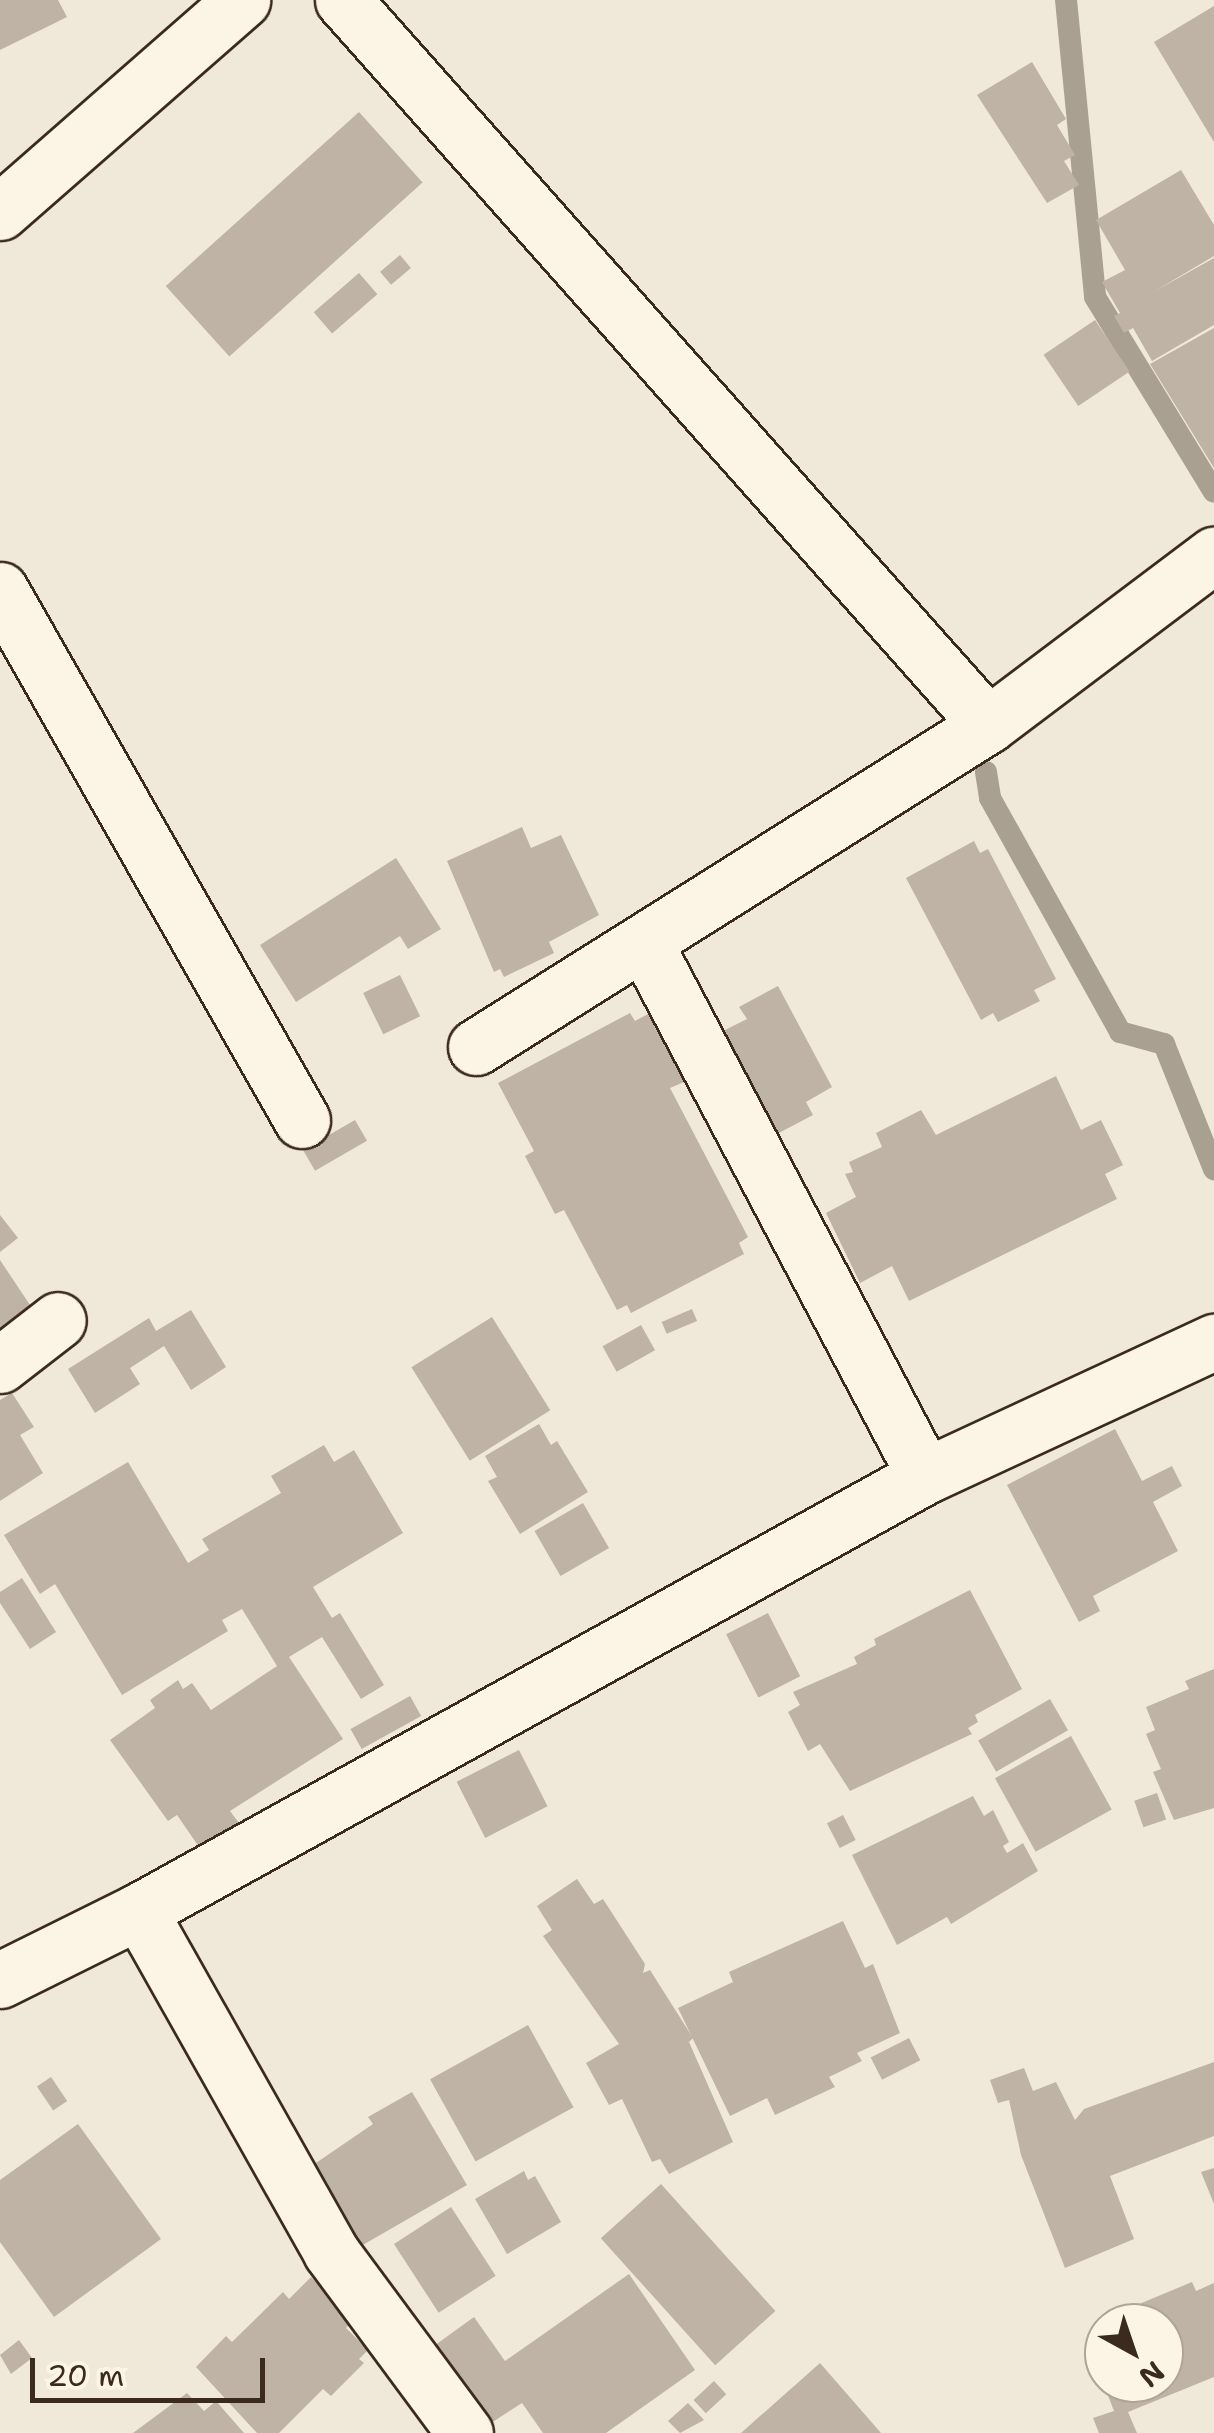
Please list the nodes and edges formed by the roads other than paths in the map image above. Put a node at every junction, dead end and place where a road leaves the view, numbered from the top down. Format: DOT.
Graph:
graph roads {
  1 [pos="242,0"];
  2 [pos="344,0"];
  3 [pos="0,212"];
  4 [pos="1214,555"];
  5 [pos="0,590"];
  6 [pos="988,725"];
  7 [pos="645,944"];
  8 [pos="476,1047"];
  9 [pos="302,1120"];
  10 [pos="58,1320"];
  11 [pos="1214,1342"];
  12 [pos="0,1365"];
  13 [pos="925,1476"];
  14 [pos="139,1912"];
  15 [pos="0,1980"];
  16 [pos="464,2433"];
  1 -- 3 [label="street"];
  2 -- 6 [label="street"];
  4 -- 6 [label="street"];
  5 -- 9 [label="street"];
  6 -- 7 [label="street"];
  7 -- 8 [label="street"];
  7 -- 13 [label="street"];
  10 -- 12 [label="street"];
  11 -- 13 [label="street"];
  13 -- 14 [label="street"];
  14 -- 15 [label="street"];
  14 -- 16 [label="street"];
}
